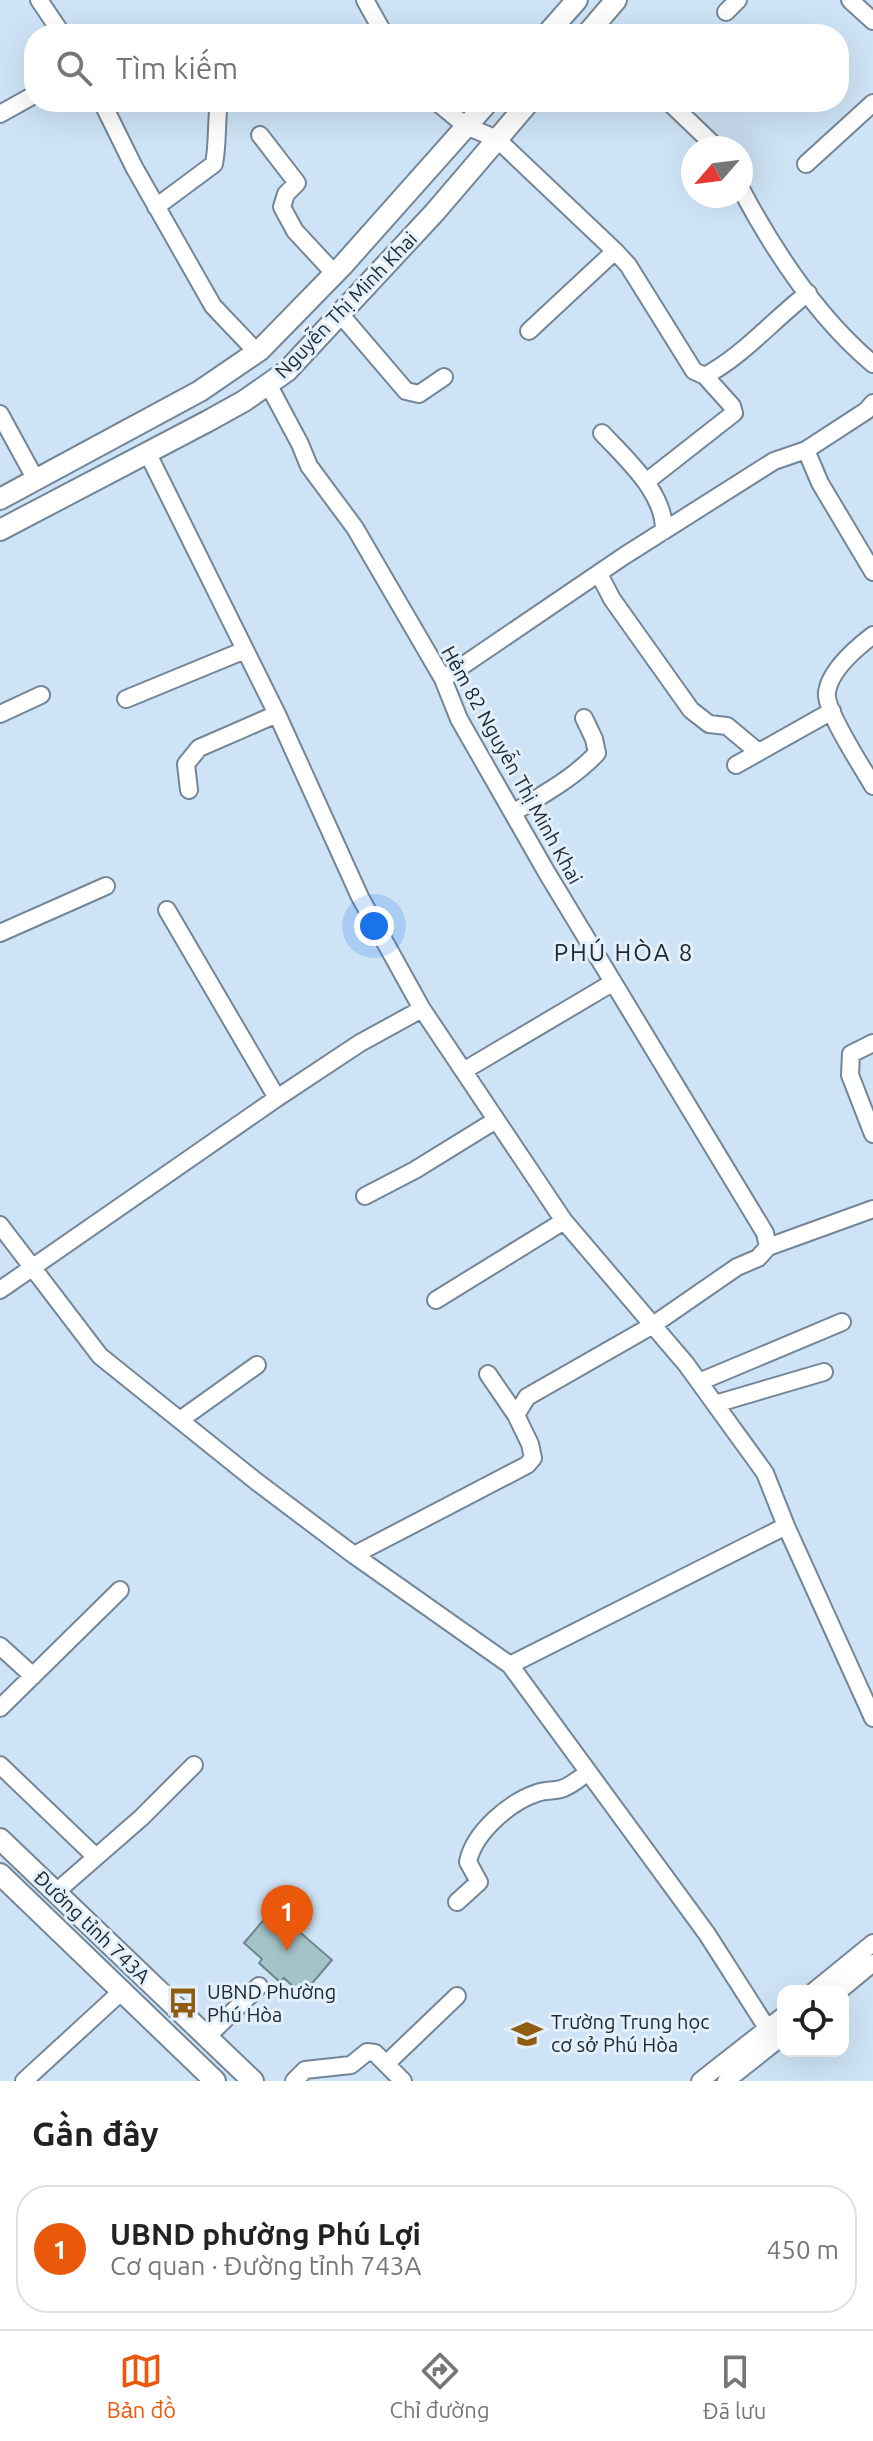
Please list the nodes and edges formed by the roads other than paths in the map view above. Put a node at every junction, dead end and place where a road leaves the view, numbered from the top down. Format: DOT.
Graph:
graph roads {
  1 [pos="39,0"];
  2 [pos="365,0"];
  3 [pos="577,0"];
  4 [pos="616,0"];
  5 [pos="852,0"];
  6 [pos="873,21"];
  7 [pos="55,24"];
  8 [pos="378,24"];
  9 [pos="556,24"];
  10 [pos="600,24"];
  11 [pos="24,101"];
  12 [pos="873,103"];
  13 [pos="107,112"];
  14 [pos="218,112"];
  15 [pos="449,112"];
  16 [pos="479,112"];
  17 [pos="520,112"];
  18 [pos="679,112"];
  19 [pos="0,114"];
  20 [pos="466,126"];
  21 [pos="260,135"];
  22 [pos="704,136"];
  23 [pos="497,139"];
  24 [pos="806,164"];
  25 [pos="156,207"];
  26 [pos="751,208"];
  27 [pos="615,251"];
  28 [pos="335,274"];
  29 [pos="808,293"];
  30 [pos="341,315"];
  31 [pos="529,331"];
  32 [pos="260,350"];
  33 [pos="873,364"];
  34 [pos="705,376"];
  35 [pos="444,377"];
  36 [pos="268,384"];
  37 [pos="873,403"];
  38 [pos="0,414"];
  39 [pos="602,433"];
  40 [pos="806,450"];
  41 [pos="147,452"];
  42 [pos="36,480"];
  43 [pos="646,482"];
  44 [pos="0,499"];
  45 [pos="0,530"];
  46 [pos="664,531"];
  47 [pos="873,572"];
  48 [pos="599,574"];
  49 [pos="873,635"];
  50 [pos="245,650"];
  51 [pos="443,679"];
  52 [pos="41,695"];
  53 [pos="126,699"];
  54 [pos="832,711"];
  55 [pos="0,714"];
  56 [pos="277,714"];
  57 [pos="584,718"];
  58 [pos="757,751"];
  59 [pos="736,765"];
  60 [pos="873,786"];
  61 [pos="189,790"];
  62 [pos="513,813"];
  63 [pos="106,886"];
  64 [pos="167,910"];
  65 [pos="0,933"];
  66 [pos="612,983"];
  67 [pos="422,1009"];
  68 [pos="873,1043"];
  69 [pos="465,1070"];
  70 [pos="277,1098"];
  71 [pos="496,1120"];
  72 [pos="873,1134"];
  73 [pos="365,1196"];
  74 [pos="873,1209"];
  75 [pos="564,1221"];
  76 [pos="0,1225"];
  77 [pos="768,1247"];
  78 [pos="32,1266"];
  79 [pos="0,1290"];
  80 [pos="436,1300"];
  81 [pos="842,1322"];
  82 [pos="653,1325"];
  83 [pos="257,1365"];
  84 [pos="824,1372"];
  85 [pos="488,1374"];
  86 [pos="699,1382"];
  87 [pos="715,1404"];
  88 [pos="516,1415"];
  89 [pos="180,1420"];
  90 [pos="786,1526"];
  91 [pos="354,1555"];
  92 [pos="120,1590"];
  93 [pos="0,1646"];
  94 [pos="510,1665"];
  95 [pos="33,1676"];
  96 [pos="0,1708"];
  97 [pos="873,1718"];
  98 [pos="0,1765"];
  99 [pos="194,1765"];
  100 [pos="588,1772"];
  101 [pos="0,1839"];
  102 [pos="96,1857"];
  103 [pos="0,1874"];
  104 [pos="56,1892"];
  105 [pos="457,1902"];
  106 [pos="38,1910"];
  107 [pos="873,1943"];
  108 [pos="873,1963"];
  109 [pos="821,1985"];
  110 [pos="846,1985"];
  111 [pos="259,1986"];
  112 [pos="122,1991"];
  113 [pos="457,1996"];
  114 [pos="776,2035"];
  115 [pos="207,2037"];
  116 [pos="188,2055"];
  117 [pos="386,2064"];
  118 [pos="24,2081"];
  119 [pos="215,2081"];
  120 [pos="253,2081"];
  121 [pos="294,2081"];
  122 [pos="403,2081"];
  123 [pos="700,2081"];
  124 [pos="726,2081"];
  1 -- 7 [label="street"];
  2 -- 8 [label="street"];
  3 -- 9 [label="main road"];
  4 -- 10 [label="main road"];
  5 -- 6 [label="street"];
  11 -- 19 [label="street"];
  12 -- 24 [label="street"];
  13 -- 25 [label="street"];
  14 -- 25 [label="street"];
  15 -- 20 [label="street"];
  16 -- 20 [label="main road, Nguyễn Thị Minh Khai"];
  17 -- 23 [label="main road, Nguyễn Thị Minh Khai"];
  18 -- 22 [label="street"];
  20 -- 23 [label="street"];
  20 -- 28 [label="main road, Nguyễn Thị Minh Khai"];
  21 -- 28 [label="street"];
  23 -- 27 [label="street"];
  23 -- 30 [label="main road, Nguyễn Thị Minh Khai"];
  25 -- 32 [label="street"];
  26 -- 29 [label="street"];
  27 -- 31 [label="street"];
  27 -- 34 [label="street"];
  28 -- 32 [label="main road, Nguyễn Thị Minh Khai"];
  29 -- 33 [label="street"];
  29 -- 34 [label="street"];
  30 -- 35 [label="street"];
  30 -- 36 [label="main road, Nguyễn Thị Minh Khai"];
  32 -- 42 [label="main road, Nguyễn Thị Minh Khai"];
  34 -- 43 [label="street"];
  36 -- 41 [label="main road, Nguyễn Thị Minh Khai"];
  36 -- 51 [label="street, Hẻm 82 Nguyễn Thị Minh Khai"];
  37 -- 40 [label="street"];
  38 -- 42 [label="street"];
  39 -- 43 [label="street"];
  40 -- 46 [label="street"];
  40 -- 47 [label="street"];
  41 -- 45 [label="main road, Nguyễn Thị Minh Khai"];
  41 -- 50 [label="street"];
  42 -- 44 [label="main road, Nguyễn Thị Minh Khai"];
  43 -- 46 [label="street"];
  46 -- 48 [label="street"];
  48 -- 51 [label="street"];
  48 -- 58 [label="street"];
  49 -- 54 [label="street"];
  50 -- 53 [label="street"];
  50 -- 56 [label="street"];
  51 -- 62 [label="street, Hẻm 82 Nguyễn Thị Minh Khai"];
  52 -- 55 [label="street"];
  54 -- 58 [label="street"];
  54 -- 60 [label="street"];
  56 -- 61 [label="street"];
  56 -- 67 [label="street"];
  57 -- 62 [label="street"];
  58 -- 59 [label="street"];
  62 -- 66 [label="street, Hẻm 82 Nguyễn Thị Minh Khai"];
  63 -- 65 [label="street"];
  64 -- 70 [label="street"];
  66 -- 69 [label="street"];
  66 -- 77 [label="street, Hẻm 82 Nguyễn Thị Minh Khai"];
  67 -- 69 [label="street"];
  67 -- 70 [label="street"];
  68 -- 72 [label="street"];
  69 -- 71 [label="street"];
  70 -- 78 [label="street"];
  71 -- 73 [label="street"];
  71 -- 75 [label="street"];
  74 -- 77 [label="street"];
  75 -- 80 [label="street"];
  75 -- 82 [label="street"];
  76 -- 78 [label="street"];
  77 -- 82 [label="street"];
  78 -- 79 [label="street"];
  78 -- 89 [label="street"];
  81 -- 86 [label="street"];
  82 -- 86 [label="street"];
  82 -- 88 [label="street"];
  83 -- 89 [label="street"];
  84 -- 87 [label="street"];
  85 -- 88 [label="street"];
  86 -- 87 [label="street"];
  87 -- 90 [label="street"];
  88 -- 91 [label="street"];
  89 -- 91 [label="street"];
  90 -- 94 [label="street"];
  90 -- 97 [label="street"];
  91 -- 94 [label="street"];
  92 -- 95 [label="street"];
  93 -- 95 [label="street"];
  94 -- 100 [label="street"];
  95 -- 96 [label="street"];
  98 -- 102 [label="street"];
  99 -- 102 [label="street"];
  100 -- 105 [label="street"];
  100 -- 114 [label="street"];
  101 -- 104 [label="main road, Đường tỉnh 743A"];
  102 -- 104 [label="street"];
  103 -- 106 [label="main road, Đường tỉnh 743A"];
  104 -- 106 [label="main road"];
  104 -- 115 [label="main road, Đường tỉnh 743A"];
  106 -- 112 [label="main road, Đường tỉnh 743A"];
  107 -- 109 [label="street"];
  108 -- 110 [label="street"];
  111 -- 115 [label="street"];
  112 -- 116 [label="main road, Đường tỉnh 743A"];
  112 -- 118 [label="street"];
  113 -- 117 [label="street"];
  114 -- 123 [label="street"];
  114 -- 124 [label="street"];
  115 -- 116 [label="main road"];
  115 -- 120 [label="main road, Đường tỉnh 743A"];
  116 -- 119 [label="main road, Đường tỉnh 743A"];
  117 -- 121 [label="street"];
  117 -- 122 [label="street"];
}
